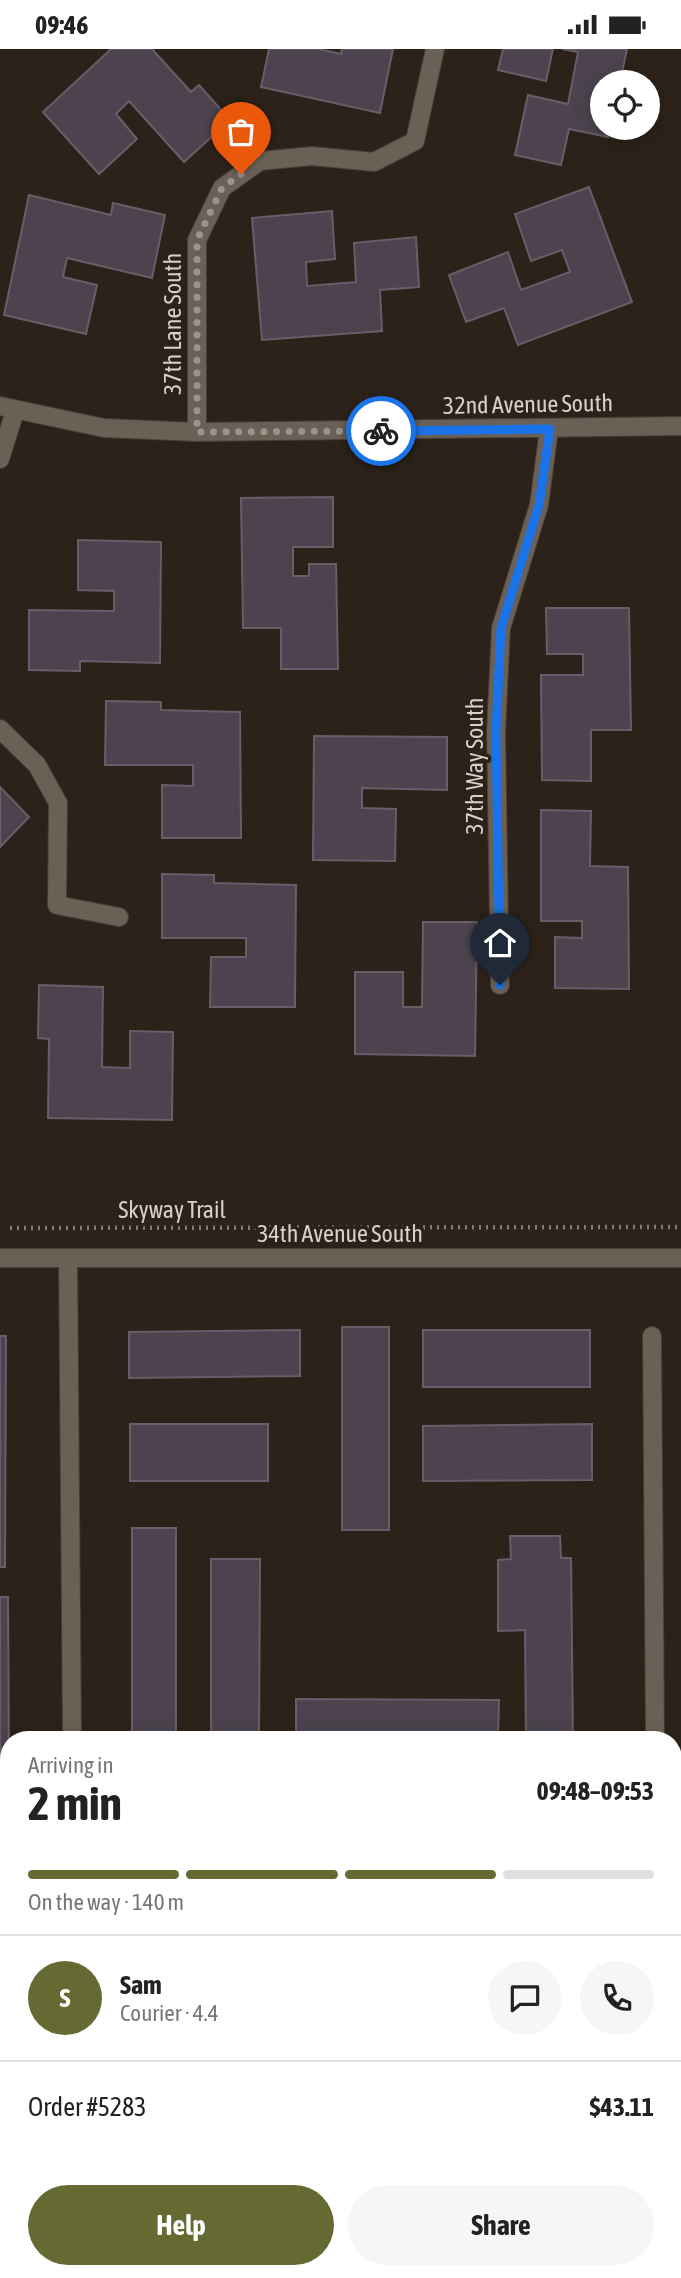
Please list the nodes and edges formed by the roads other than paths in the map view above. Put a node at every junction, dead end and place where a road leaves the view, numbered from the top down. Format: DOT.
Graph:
graph roads {
  1 [pos="435,49"];
  2 [pos="7,408"];
  3 [pos="681,426"];
  4 [pos="550,429"];
  5 [pos="197,432"];
  6 [pos="0,459"];
  7 [pos="0,729"];
  8 [pos="119,917"];
  9 [pos="500,985"];
  10 [pos="0,1258"];
  11 [pos="68,1258"];
  12 [pos="681,1258"];
  13 [pos="652,1336"];
  14 [pos="72,1731"];
  15 [pos="655,1731"];
  1 -- 5 [label="street, 37th Lane South"];
  2 -- 5 [label="street, 32nd Avenue South"];
  2 -- 6 [label="street"];
  3 -- 4 [label="street, 32nd Avenue South"];
  4 -- 5 [label="street, 32nd Avenue South"];
  4 -- 9 [label="street, 37th Way South"];
  7 -- 8 [label="street"];
  10 -- 11 [label="street, 34th Avenue South"];
  11 -- 12 [label="street, 34th Avenue South"];
  11 -- 14 [label="street"];
  13 -- 15 [label="street"];
}
